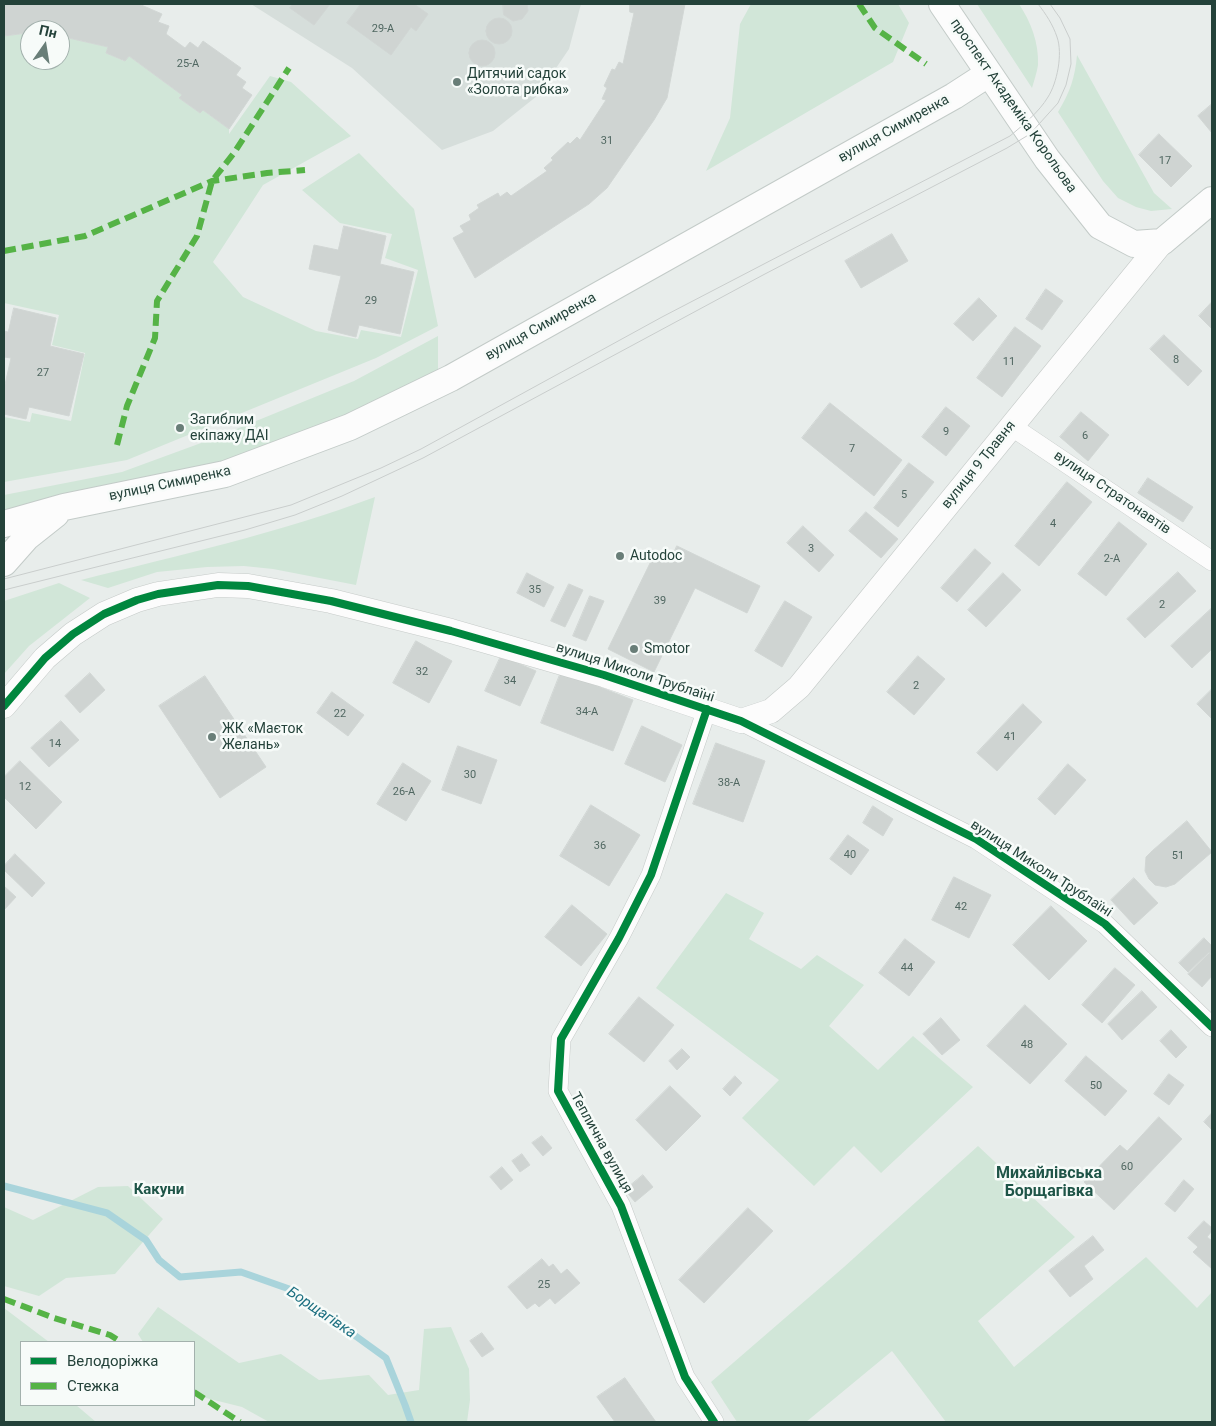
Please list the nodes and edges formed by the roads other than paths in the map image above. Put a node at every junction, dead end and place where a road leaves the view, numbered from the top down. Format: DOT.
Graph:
graph roads {
  1 [pos="942,4"];
  2 [pos="988,74"];
  3 [pos="1212,200"];
  4 [pos="1162,242"];
  5 [pos="1011,426"];
  6 [pos="64,507"];
  7 [pos="4,524"];
  8 [pos="1212,561"];
  9 [pos="4,563"];
  10 [pos="4,706"];
  11 [pos="706,709"];
  12 [pos="742,721"];
  13 [pos="1212,1027"];
  14 [pos="714,1422"];
  1 -- 2 [label="main road, проспект Академіка Корольова"];
  2 -- 4 [label="main road, проспект Академіка Корольова"];
  2 -- 6 [label="main road, вулиця Симиренка"];
  3 -- 4 [label="main road, вулиця 9 Травня"];
  4 -- 5 [label="street, вулиця 9 Травня"];
  5 -- 8 [label="street, вулиця Стратонавтів"];
  5 -- 12 [label="street, вулиця 9 Травня"];
  6 -- 7 [label="main road, вулиця Симиренка"];
  6 -- 9 [label="main road, вулиця Симиренка"];
  10 -- 11 [label="street, вулиця Миколи Трублаїні"];
  11 -- 12 [label="street, вулиця Миколи Трублаїні"];
  11 -- 14 [label="street, Теплична вулиця"];
  12 -- 13 [label="street, вулиця Миколи Трублаїні"];
}
